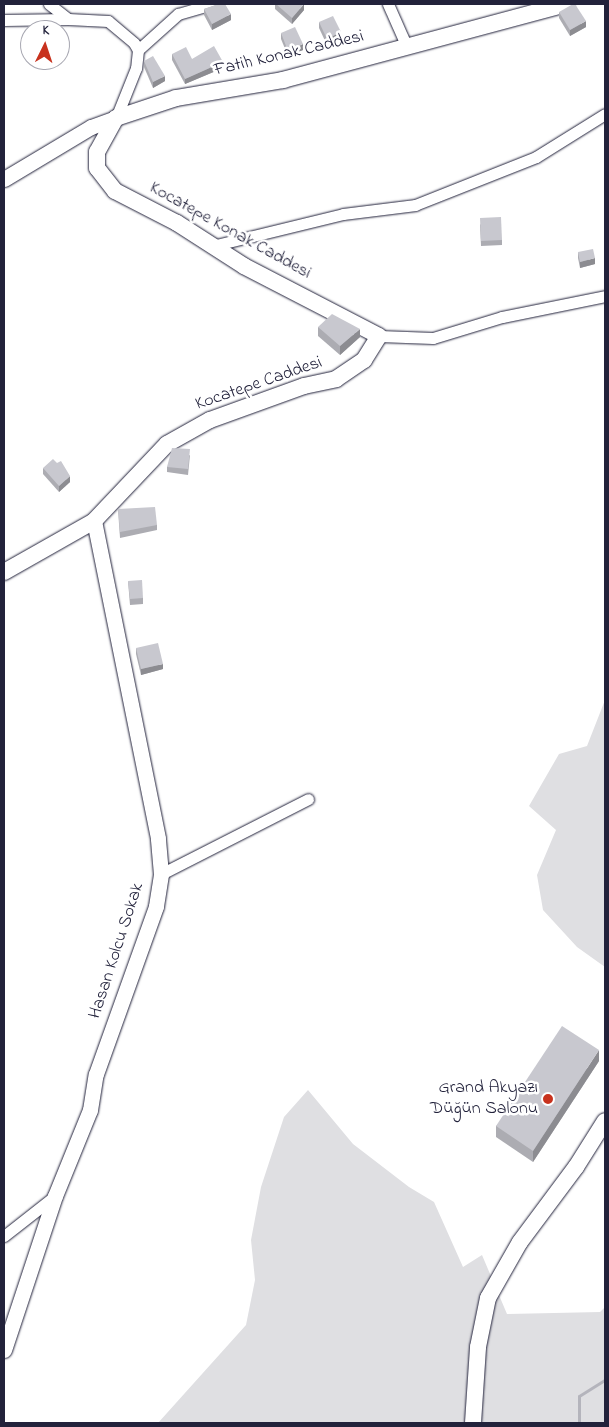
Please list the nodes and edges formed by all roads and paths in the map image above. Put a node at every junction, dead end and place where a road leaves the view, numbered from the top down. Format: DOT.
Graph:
graph roads {
  1 [pos="49,4"];
  2 [pos="213,4"];
  3 [pos="388,4"];
  4 [pos="561,4"];
  5 [pos="198,6"];
  6 [pos="68,18"];
  7 [pos="4,20"];
  8 [pos="407,47"];
  9 [pos="138,50"];
  10 [pos="605,114"];
  11 [pos="116,118"];
  12 [pos="4,180"];
  13 [pos="216,245"];
  14 [pos="605,296"];
  15 [pos="379,336"];
  16 [pos="94,522"];
  17 [pos="4,572"];
  18 [pos="308,799"];
  19 [pos="161,874"];
  20 [pos="605,1121"];
  21 [pos="55,1196"];
  22 [pos="4,1236"];
  23 [pos="4,1350"];
  24 [pos="473,1423"];
  1 -- 6 [label="street"];
  2 -- 5 [label="street"];
  3 -- 8 [label="street"];
  4 -- 8 [label="main road, Fatih Konak Caddesi"];
  5 -- 9 [label="street"];
  6 -- 7 [label="street"];
  6 -- 9 [label="street"];
  8 -- 11 [label="main road, Fatih Konak Caddesi"];
  9 -- 11 [label="street"];
  10 -- 13 [label="street"];
  11 -- 12 [label="street, Fatih Konak Caddesi"];
  11 -- 13 [label="main road, Kocatepe Konak Caddesi"];
  13 -- 15 [label="main road, Kocatepe Konak Caddesi"];
  14 -- 15 [label="street, Kocatepe Konak Caddesi"];
  15 -- 16 [label="main road, Kocatepe Caddesi"];
  16 -- 17 [label="main road, Kocatepe Caddesi"];
  16 -- 19 [label="street, Hasan Kolcu Sokak"];
  18 -- 19 [label="street"];
  19 -- 21 [label="street, Hasan Kolcu Sokak"];
  20 -- 24 [label="main road"];
  21 -- 22 [label="street"];
  21 -- 23 [label="street, Hasan Kolcu Sokak"];
}
